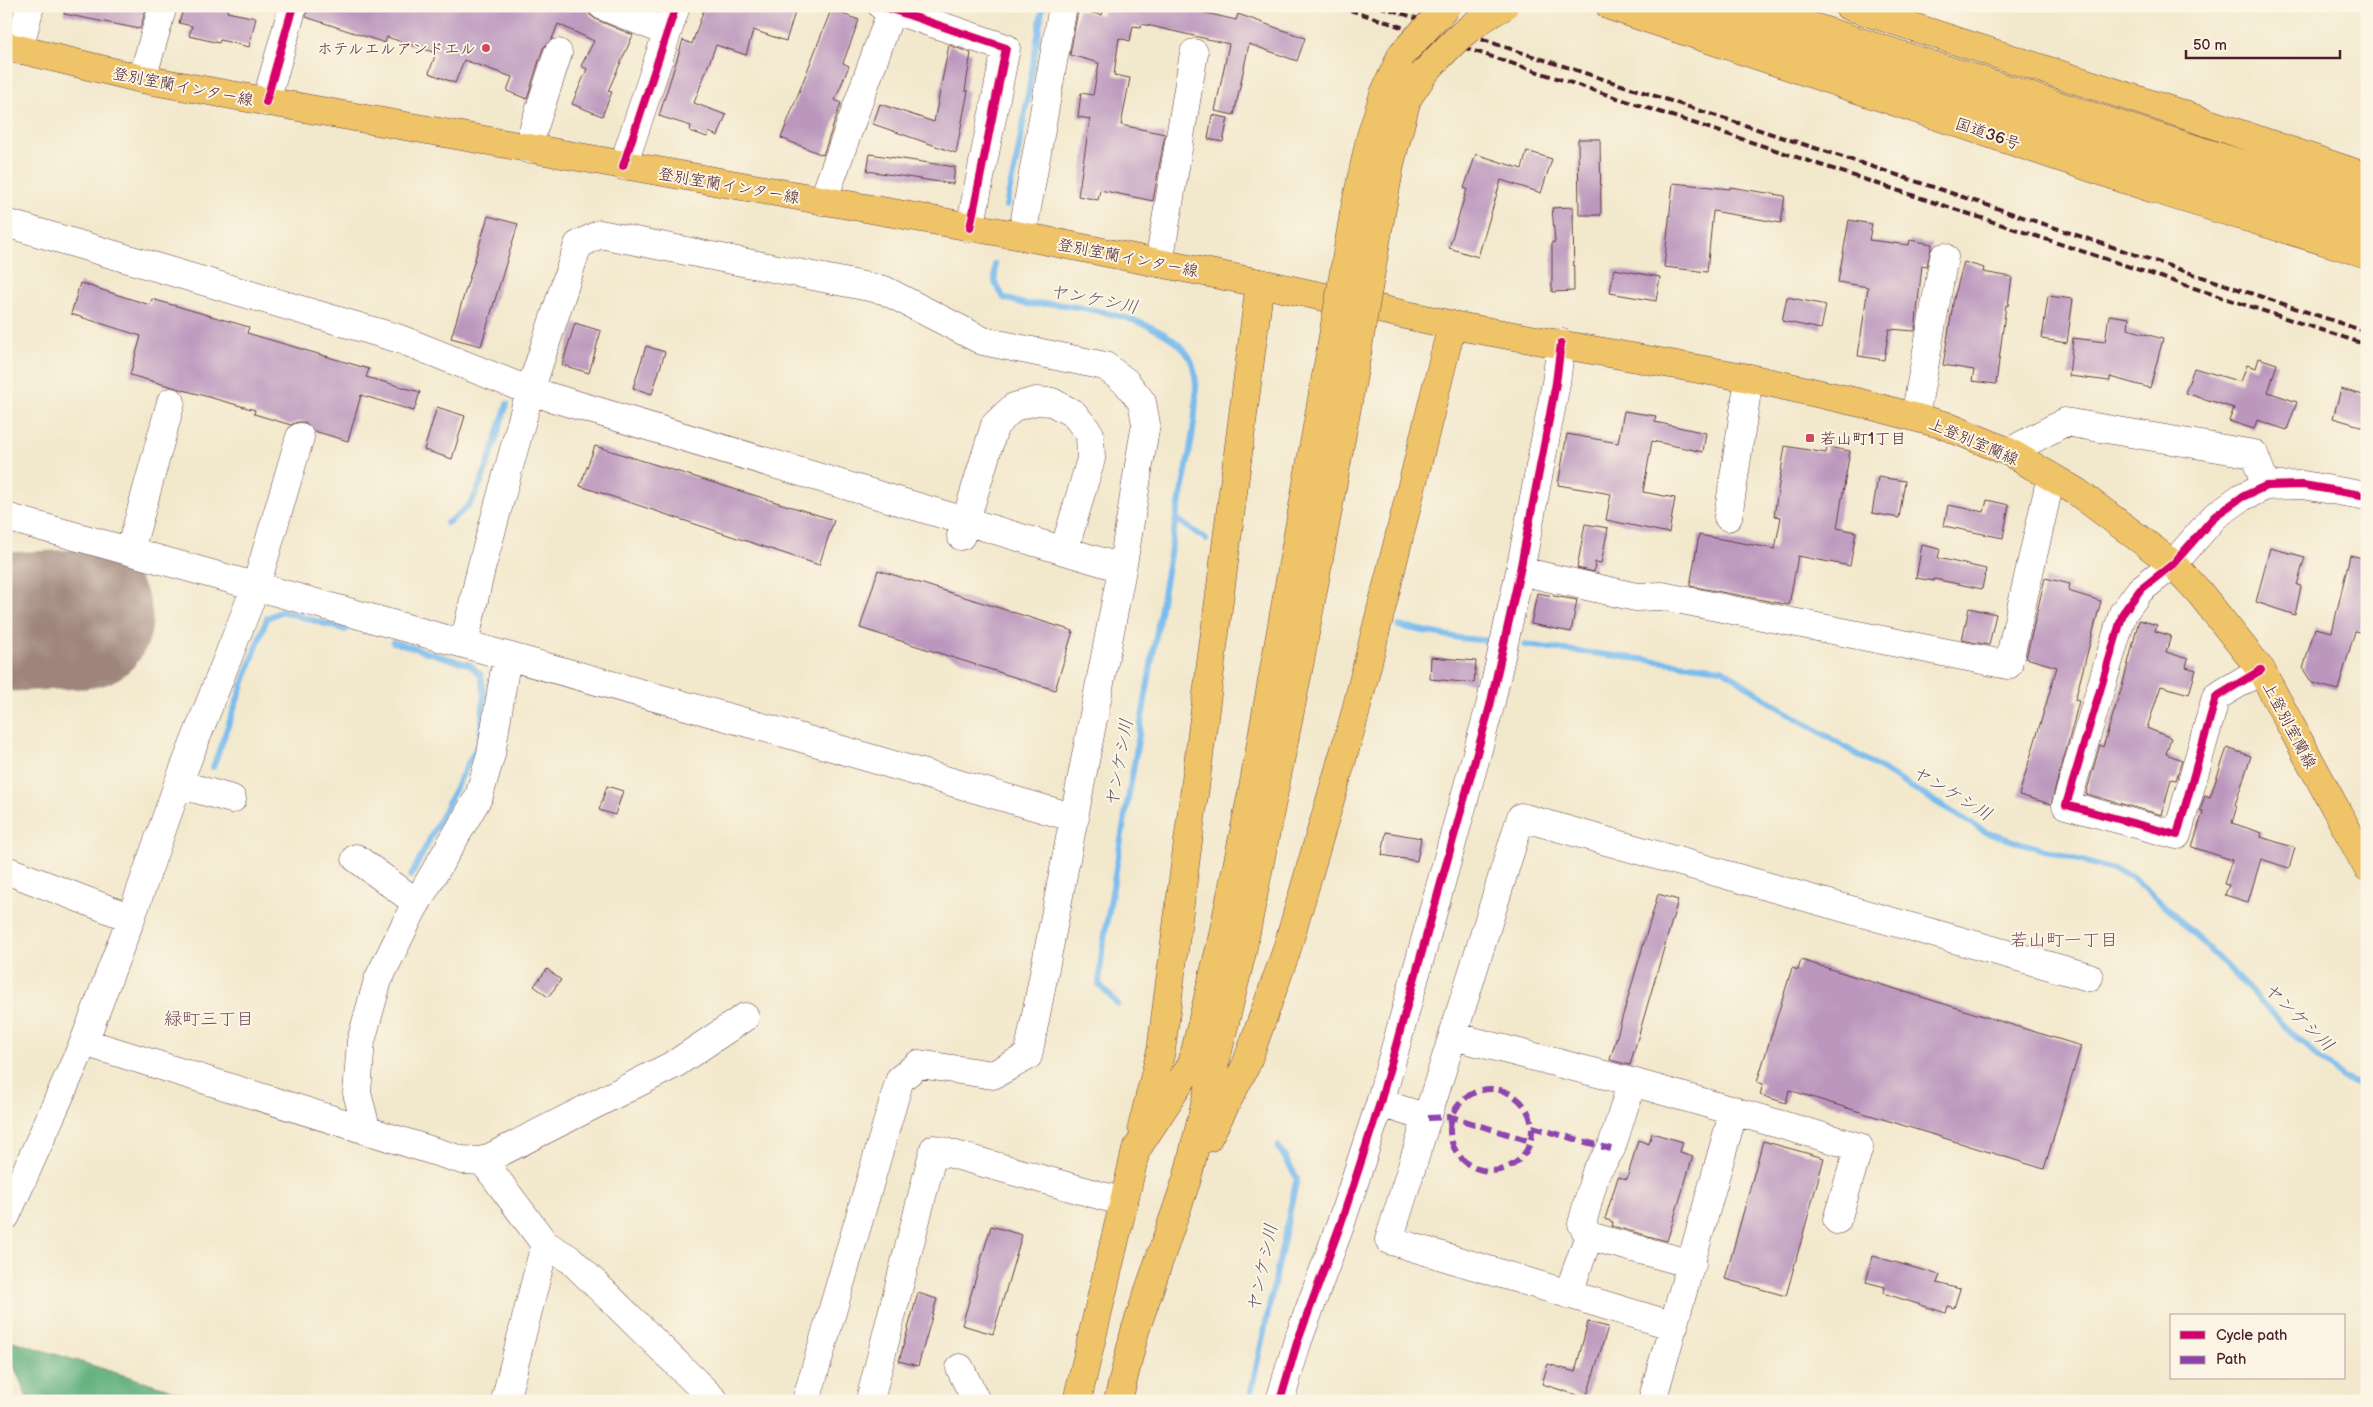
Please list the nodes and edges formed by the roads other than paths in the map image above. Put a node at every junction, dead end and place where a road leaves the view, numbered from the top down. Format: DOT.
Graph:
graph roads {
  1 [pos="30,6"];
  2 [pos="163,6"];
  3 [pos="293,6"];
  4 [pos="603,6"];
  5 [pos="676,6"];
  6 [pos="1063,6"];
  7 [pos="1447,6"];
  8 [pos="1504,6"];
  9 [pos="1610,6"];
  10 [pos="1669,6"];
  11 [pos="1747,6"];
  12 [pos="1848,6"];
  13 [pos="887,8"];
  14 [pos="667,32"];
  15 [pos="12,48"];
  16 [pos="558,53"];
  17 [pos="1194,53"];
  18 [pos="142,79"];
  19 [pos="266,102"];
  20 [pos="527,149"];
  21 [pos="623,166"];
  22 [pos="2367,177"];
  23 [pos="823,201"];
  24 [pos="2367,204"];
  25 [pos="1367,216"];
  26 [pos="6,223"];
  27 [pos="970,228"];
  28 [pos="2367,233"];
  29 [pos="1022,236"];
  30 [pos="2367,254"];
  31 [pos="1944,257"];
  32 [pos="1159,263"];
  33 [pos="1260,283"];
  34 [pos="1452,325"];
  35 [pos="1561,343"];
  36 [pos="1344,351"];
  37 [pos="1749,378"];
  38 [pos="530,391"];
  39 [pos="171,402"];
  40 [pos="1915,417"];
  41 [pos="300,437"];
  42 [pos="2009,452"];
  43 [pos="2051,477"];
  44 [pos="2266,486"];
  45 [pos="2367,496"];
  46 [pos="6,517"];
  47 [pos="1728,517"];
  48 [pos="963,528"];
  49 [pos="130,551"];
  50 [pos="1064,551"];
  51 [pos="2173,564"];
  52 [pos="1122,568"];
  53 [pos="1520,571"];
  54 [pos="256,586"];
  55 [pos="464,644"];
  56 [pos="508,656"];
  57 [pos="2261,670"];
  58 [pos="178,784"];
  59 [pos="232,799"];
  60 [pos="1075,818"];
  61 [pos="356,858"];
  62 [pos="2367,867"];
  63 [pos="6,870"];
  64 [pos="417,903"];
  65 [pos="131,918"];
  66 [pos="2089,977"];
  67 [pos="745,1017"];
  68 [pos="1453,1036"];
  69 [pos="84,1042"];
  70 [pos="1632,1082"];
  71 [pos="1380,1104"];
  72 [pos="1734,1110"];
  73 [pos="1428,1118"];
  74 [pos="367,1131"];
  75 [pos="1136,1150"];
  76 [pos="483,1161"];
  77 [pos="1187,1178"];
  78 [pos="1124,1202"];
  79 [pos="6,1216"];
  80 [pos="1838,1220"];
  81 [pos="1589,1236"];
  82 [pos="545,1244"];
  83 [pos="1692,1264"];
  84 [pos="1568,1294"];
  85 [pos="1674,1326"];
  86 [pos="960,1368"];
  87 [pos="505,1401"];
  88 [pos="715,1401"];
  89 [pos="806,1401"];
  90 [pos="872,1401"];
  91 [pos="976,1401"];
  92 [pos="1077,1401"];
  93 [pos="1118,1401"];
  94 [pos="1280,1401"];
  95 [pos="1652,1401"];
  1 -- 15 [label="street"];
  2 -- 18 [label="street"];
  3 -- 19 [label="street"];
  4 -- 14 [label="street"];
  5 -- 14 [label="street"];
  6 -- 29 [label="street"];
  7 -- 25 [label="main road, bridge"];
  8 -- 25 [label="main road, bridge"];
  9 -- 30 [label="main road, 国道36号"];
  10 -- 28 [label="main road"];
  11 -- 24 [label="main road"];
  12 -- 22 [label="main road"];
  13 -- 23 [label="street"];
  13 -- 27 [label="street"];
  14 -- 21 [label="street"];
  15 -- 18 [label="main road, 登別室蘭インター線"];
  16 -- 20 [label="street"];
  17 -- 32 [label="street"];
  18 -- 19 [label="main road, 登別室蘭インター線"];
  19 -- 20 [label="main road, 登別室蘭インター線"];
  20 -- 21 [label="main road, 登別室蘭インター線"];
  21 -- 23 [label="main road, 登別室蘭インター線"];
  23 -- 27 [label="main road, 登別室蘭インター線"];
  25 -- 36 [label="main road, bridge"];
  26 -- 38 [label="street"];
  27 -- 29 [label="main road, 登別室蘭インター線"];
  29 -- 32 [label="main road, 登別室蘭インター線"];
  31 -- 40 [label="street"];
  32 -- 33 [label="main road, 登別室蘭インター線"];
  33 -- 34 [label="main road, 登別室蘭インター線"];
  33 -- 75 [label="main road"];
  34 -- 35 [label="main road, 上登別室蘭線"];
  34 -- 77 [label="main road"];
  35 -- 37 [label="main road, 上登別室蘭線"];
  35 -- 53 [label="street"];
  36 -- 75 [label="main road"];
  36 -- 77 [label="main road"];
  37 -- 40 [label="main road, 上登別室蘭線"];
  37 -- 47 [label="street"];
  38 -- 48 [label="street"];
  38 -- 52 [label="street"];
  38 -- 55 [label="street"];
  39 -- 49 [label="street"];
  40 -- 42 [label="main road, 上登別室蘭線"];
  41 -- 54 [label="street"];
  42 -- 43 [label="main road, 上登別室蘭線"];
  42 -- 44 [label="street"];
  43 -- 51 [label="main road, 上登別室蘭線"];
  43 -- 53 [label="street"];
  44 -- 45 [label="street"];
  44 -- 51 [label="street"];
  46 -- 49 [label="street"];
  48 -- 50 [label="street"];
  48 -- 50 [label="street"];
  49 -- 54 [label="street"];
  50 -- 52 [label="street"];
  51 -- 57 [label="main road, 上登別室蘭線"];
  51 -- 57 [label="street"];
  52 -- 60 [label="street"];
  53 -- 71 [label="street"];
  54 -- 55 [label="street"];
  54 -- 58 [label="street"];
  55 -- 56 [label="street"];
  56 -- 60 [label="street"];
  56 -- 64 [label="street"];
  57 -- 62 [label="main road, 上登別室蘭線"];
  58 -- 59 [label="street"];
  58 -- 65 [label="street"];
  60 -- 89 [label="street"];
  61 -- 64 [label="street"];
  63 -- 65 [label="street"];
  64 -- 74 [label="street"];
  65 -- 69 [label="street"];
  66 -- 68 [label="street"];
  67 -- 76 [label="street"];
  68 -- 70 [label="street"];
  68 -- 73 [label="street"];
  69 -- 74 [label="street"];
  69 -- 79 [label="street"];
  70 -- 72 [label="street"];
  70 -- 81 [label="street"];
  71 -- 73 [label="street"];
  71 -- 94 [label="street"];
  72 -- 80 [label="street"];
  72 -- 83 [label="street"];
  73 -- 84 [label="street"];
  74 -- 76 [label="street"];
  75 -- 78 [label="main road"];
  76 -- 82 [label="street"];
  77 -- 93 [label="main road"];
  78 -- 90 [label="street"];
  78 -- 92 [label="main road"];
  81 -- 83 [label="street"];
  81 -- 84 [label="street"];
  82 -- 87 [label="street"];
  82 -- 88 [label="street"];
  83 -- 85 [label="street"];
  84 -- 85 [label="street"];
  85 -- 95 [label="street"];
  86 -- 91 [label="street"];
}
